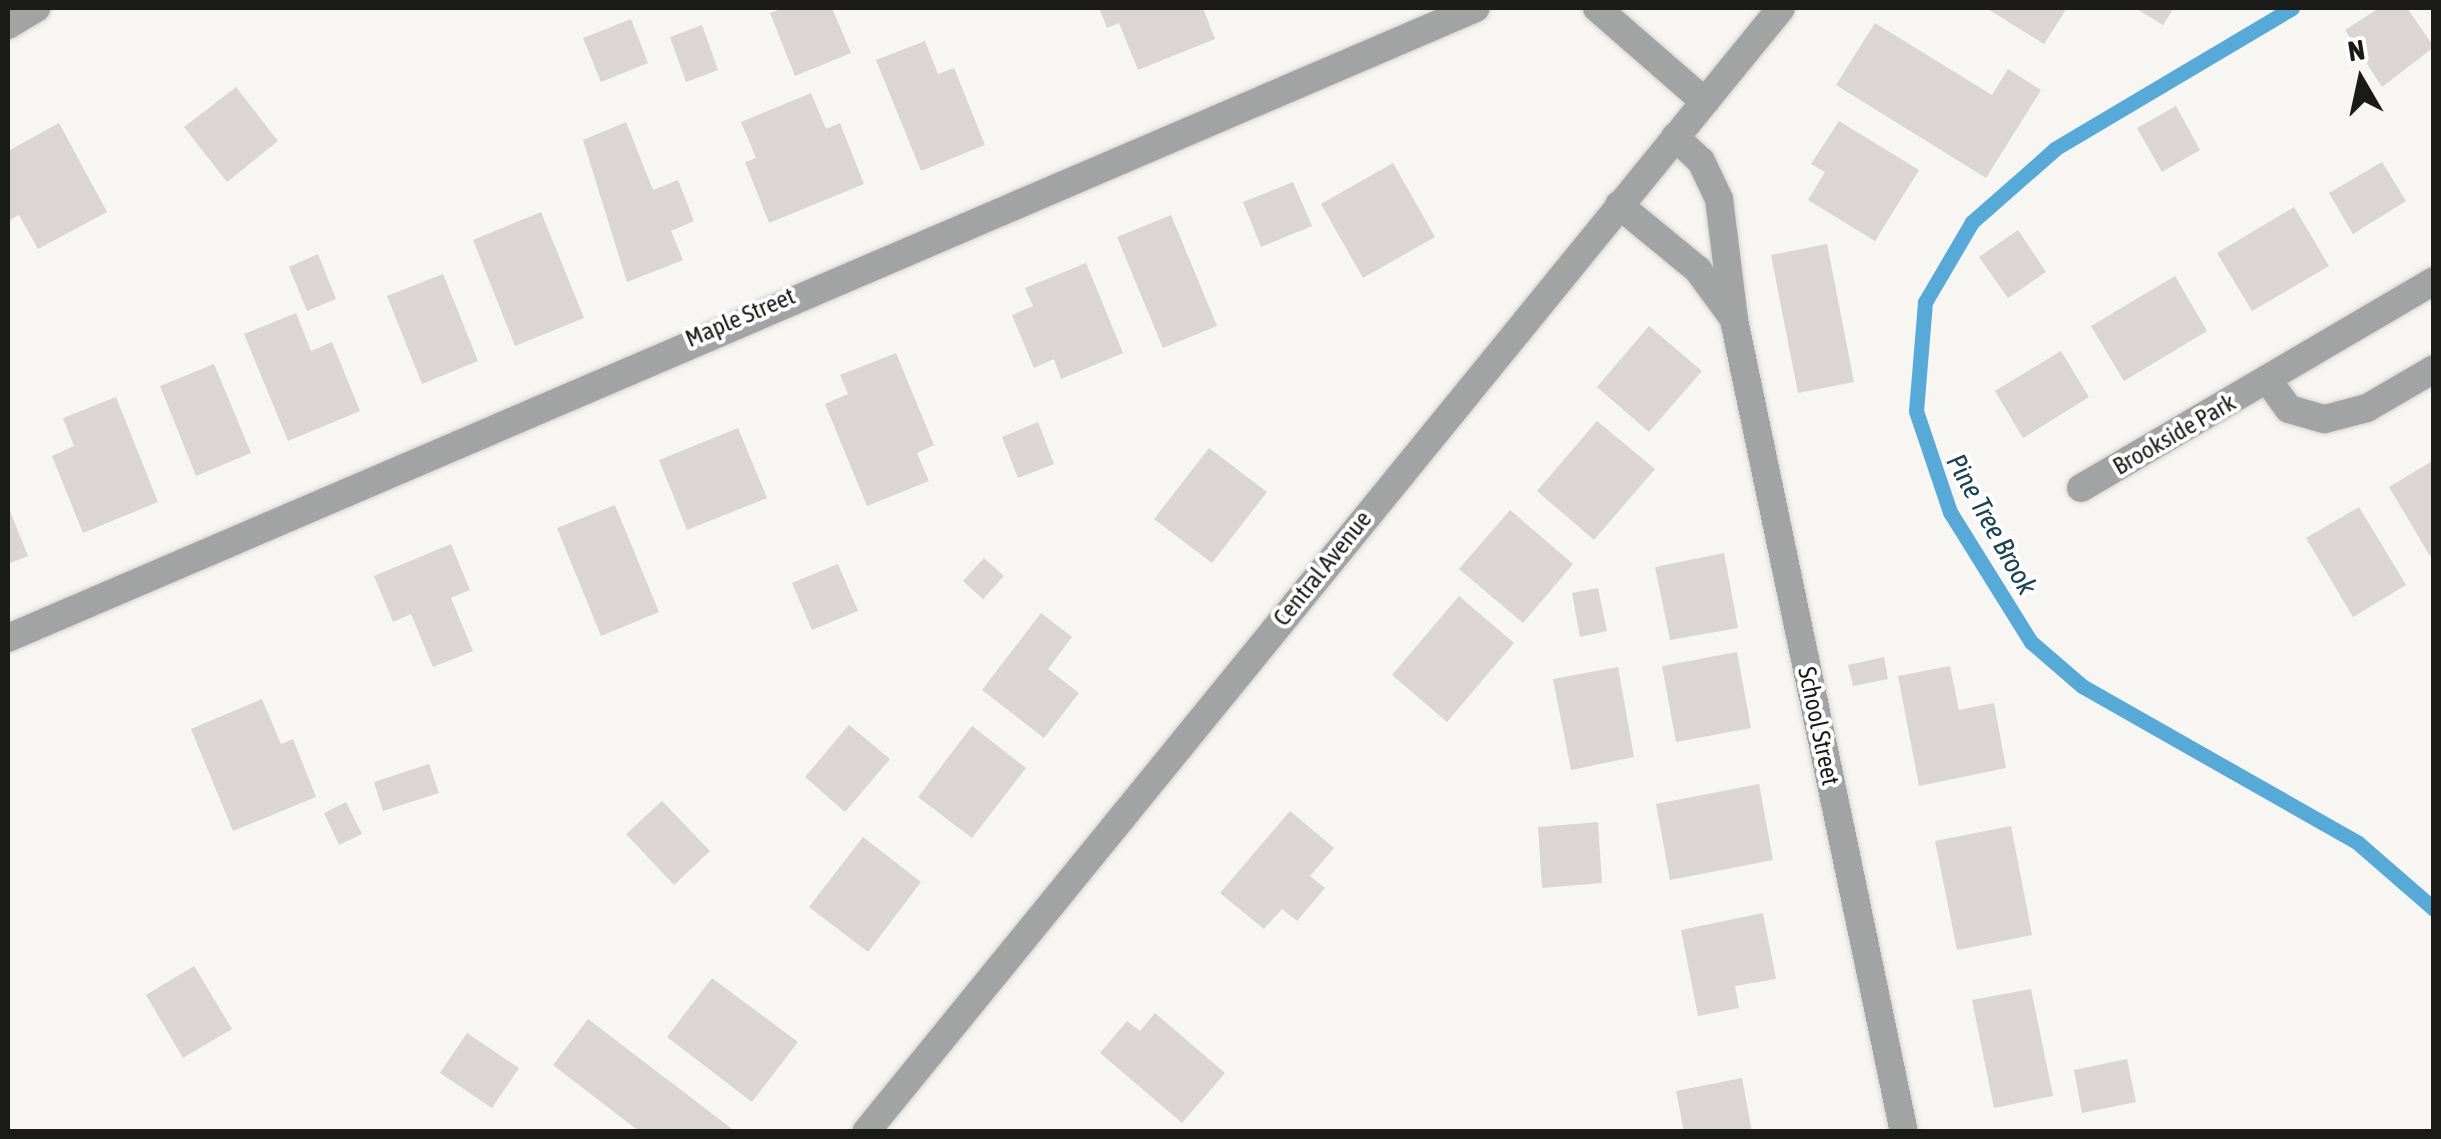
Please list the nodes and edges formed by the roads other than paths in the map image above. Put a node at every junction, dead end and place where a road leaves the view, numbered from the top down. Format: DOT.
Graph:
graph roads {
  1 [pos="36,8"];
  2 [pos="1476,8"];
  3 [pos="1598,8"];
  4 [pos="1781,8"];
  5 [pos="8,25"];
  6 [pos="1705,102"];
  7 [pos="1675,137"];
  8 [pos="1619,205"];
  9 [pos="2434,281"];
  10 [pos="1734,320"];
  11 [pos="2434,368"];
  12 [pos="2267,379"];
  13 [pos="2081,488"];
  14 [pos="8,638"];
  15 [pos="866,1132"];
  16 [pos="1904,1132"];
  1 -- 5 [label="street"];
  2 -- 14 [label="street, Maple Street"];
  3 -- 6 [label="street"];
  4 -- 6 [label="street, Central Avenue"];
  6 -- 7 [label="street, Central Avenue"];
  7 -- 8 [label="street, Central Avenue"];
  7 -- 10 [label="street, School Street"];
  8 -- 10 [label="street, School Street"];
  8 -- 15 [label="street, Central Avenue"];
  9 -- 12 [label="street, Brookside Park"];
  10 -- 16 [label="street, School Street"];
  11 -- 12 [label="street"];
  12 -- 13 [label="street, Brookside Park"];
}
